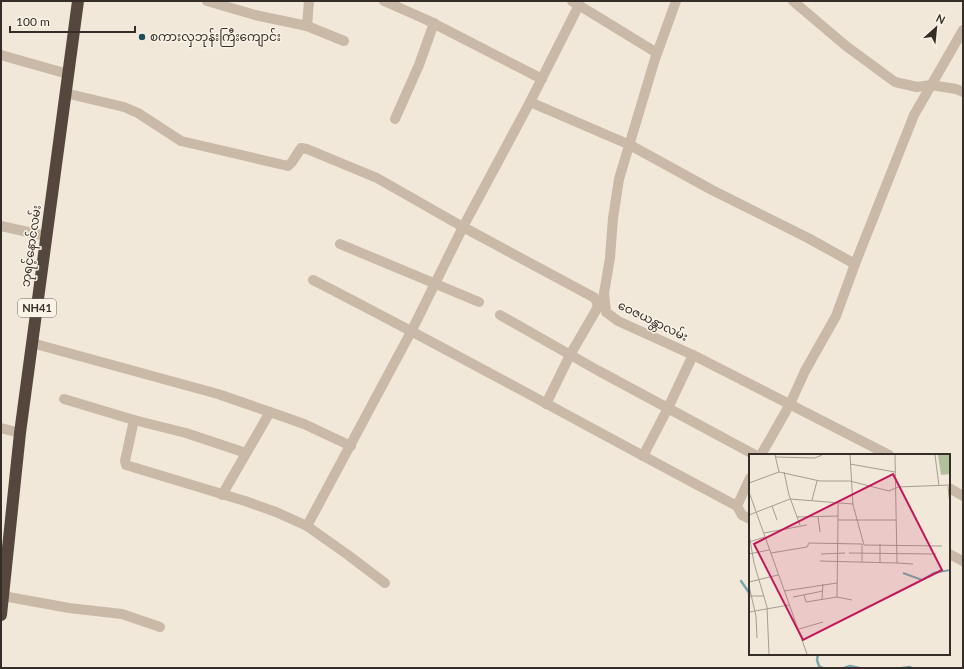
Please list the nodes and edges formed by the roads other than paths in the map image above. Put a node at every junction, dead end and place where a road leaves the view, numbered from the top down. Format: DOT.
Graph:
graph roads {
  1 [pos="78,1"];
  2 [pos="207,1"];
  3 [pos="309,1"];
  4 [pos="384,1"];
  5 [pos="676,1"];
  6 [pos="793,1"];
  7 [pos="575,3"];
  8 [pos="434,23"];
  9 [pos="307,26"];
  10 [pos="963,30"];
  11 [pos="344,42"];
  12 [pos="657,53"];
  13 [pos="1,55"];
  14 [pos="68,74"];
  15 [pos="542,79"];
  16 [pos="931,85"];
  17 [pos="963,92"];
  18 [pos="65,93"];
  19 [pos="530,102"];
  20 [pos="394,119"];
  21 [pos="630,145"];
  22 [pos="1,226"];
  23 [pos="463,227"];
  24 [pos="46,236"];
  25 [pos="340,244"];
  26 [pos="855,264"];
  27 [pos="314,280"];
  28 [pos="434,284"];
  29 [pos="479,302"];
  30 [pos="500,315"];
  31 [pos="412,330"];
  32 [pos="32,343"];
  33 [pos="570,355"];
  34 [pos="693,355"];
  35 [pos="64,399"];
  36 [pos="546,404"];
  37 [pos="790,404"];
  38 [pos="668,408"];
  39 [pos="270,412"];
  40 [pos="134,420"];
  41 [pos="1,428"];
  42 [pos="20,432"];
  43 [pos="350,446"];
  44 [pos="246,453"];
  45 [pos="753,454"];
  46 [pos="762,454"];
  47 [pos="887,454"];
  48 [pos="643,456"];
  49 [pos="749,480"];
  50 [pos="950,489"];
  51 [pos="222,495"];
  52 [pos="963,496"];
  53 [pos="737,506"];
  54 [pos="749,518"];
  55 [pos="307,526"];
  56 [pos="950,554"];
  57 [pos="963,561"];
  58 [pos="385,583"];
  59 [pos="3,596"];
  60 [pos="1,615"];
  61 [pos="160,627"];
  1 -- 14 [label="highway, ဘုရင့်နောင်လမ်း / NH41"];
  2 -- 9 [label="street"];
  3 -- 9 [label="street"];
  4 -- 8 [label="street"];
  5 -- 12 [label="street, ဝေဇယန္တာလမ်း"];
  6 -- 16 [label="street"];
  7 -- 12 [label="street"];
  7 -- 15 [label="street"];
  8 -- 15 [label="street"];
  8 -- 20 [label="street"];
  9 -- 11 [label="street"];
  10 -- 16 [label="street"];
  12 -- 21 [label="street, ဝေဇယန္တာလမ်း"];
  13 -- 14 [label="street"];
  14 -- 18 [label="highway, ဘုရင့်နောင်လမ်း / NH41"];
  15 -- 19 [label="street"];
  16 -- 17 [label="street"];
  16 -- 26 [label="street"];
  18 -- 23 [label="street"];
  18 -- 24 [label="highway, ဘုရင့်နောင်လမ်း / NH41"];
  19 -- 21 [label="street"];
  19 -- 23 [label="street"];
  21 -- 26 [label="street"];
  21 -- 34 [label="street, ဝေဇယန္တာလမ်း"];
  22 -- 24 [label="street"];
  23 -- 28 [label="street"];
  23 -- 33 [label="street"];
  24 -- 32 [label="highway, ဘုရင့်နောင်လမ်း / NH41"];
  25 -- 28 [label="street"];
  26 -- 37 [label="street"];
  27 -- 31 [label="street"];
  28 -- 29 [label="street"];
  28 -- 31 [label="street"];
  30 -- 33 [label="street"];
  31 -- 36 [label="street"];
  31 -- 43 [label="street"];
  32 -- 39 [label="street"];
  32 -- 42 [label="highway, ဘုရင့်နောင်လမ်း / NH41"];
  33 -- 36 [label="street"];
  33 -- 38 [label="street"];
  34 -- 37 [label="street, ဝေဇယန္တာလမ်း"];
  34 -- 38 [label="street"];
  35 -- 40 [label="street"];
  36 -- 48 [label="street"];
  37 -- 46 [label="street"];
  37 -- 47 [label="street, ဝေဇယန္တာလမ်း"];
  38 -- 45 [label="street"];
  38 -- 48 [label="street"];
  39 -- 43 [label="street"];
  39 -- 44 [label="street"];
  40 -- 44 [label="street"];
  40 -- 51 [label="street"];
  41 -- 42 [label="street"];
  42 -- 59 [label="highway, ဘုရင့်နောင်လမ်း / NH41"];
  43 -- 55 [label="street"];
  44 -- 51 [label="street"];
  48 -- 53 [label="street"];
  49 -- 53 [label="street"];
  50 -- 52 [label="street"];
  51 -- 55 [label="street"];
  53 -- 54 [label="street"];
  55 -- 58 [label="street"];
  56 -- 57 [label="street"];
  59 -- 60 [label="highway, ဘုရင့်နောင်လမ်း / NH41"];
  59 -- 61 [label="street"];
}
